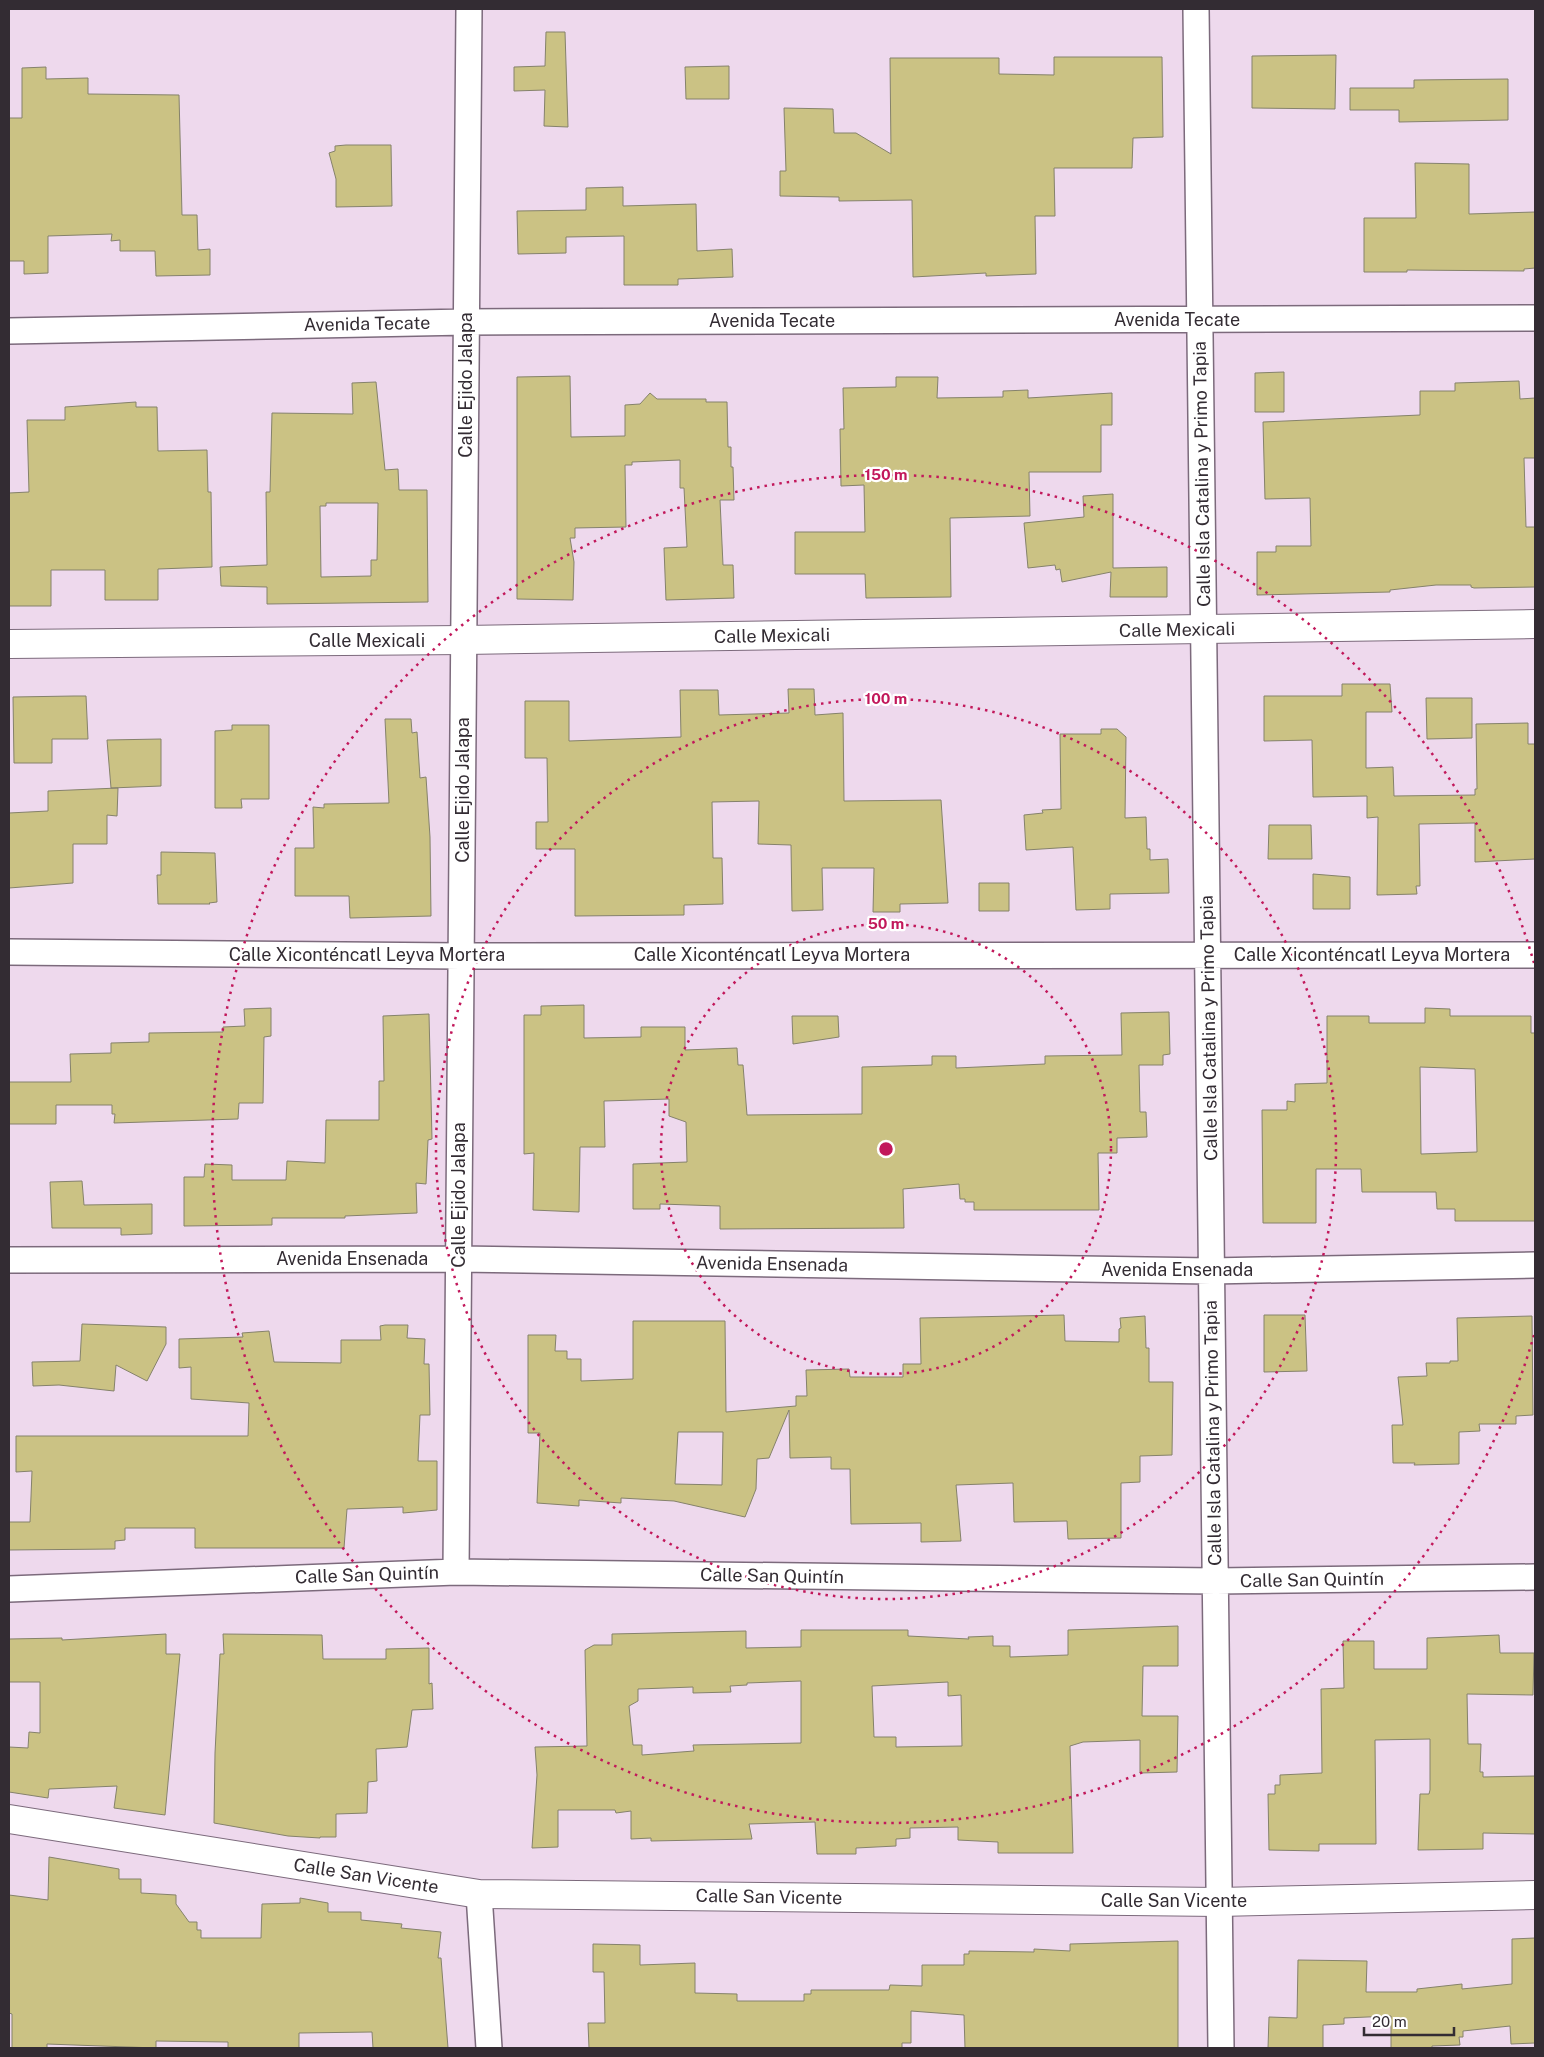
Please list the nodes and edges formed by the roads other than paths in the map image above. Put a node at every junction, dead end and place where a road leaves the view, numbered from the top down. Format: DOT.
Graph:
graph roads {
  1 [pos="469,9"];
  2 [pos="1196,9"];
  3 [pos="1535,318"];
  4 [pos="1200,320"];
  5 [pos="466,322"];
  6 [pos="9,331"];
  7 [pos="1535,624"];
  8 [pos="1204,630"];
  9 [pos="464,640"];
  10 [pos="9,644"];
  11 [pos="9,952"];
  12 [pos="1208,954"];
  13 [pos="1535,955"];
  14 [pos="461,956"];
  15 [pos="459,1259"];
  16 [pos="9,1260"];
  17 [pos="1535,1265"];
  18 [pos="1211,1271"];
  19 [pos="456,1572"];
  20 [pos="1535,1576"];
  21 [pos="1216,1581"];
  22 [pos="9,1589"];
  23 [pos="9,1819"];
  24 [pos="478,1894"];
  25 [pos="1535,1895"];
  26 [pos="1219,1902"];
  27 [pos="489,2048"];
  28 [pos="1221,2048"];
  1 -- 5 [label="street, Calle Ejido Jalapa"];
  2 -- 4 [label="street, Calle Isla Catalina y Primo Tapia"];
  3 -- 4 [label="street, Avenida Tecate"];
  4 -- 5 [label="street, Avenida Tecate"];
  4 -- 8 [label="street, Calle Isla Catalina y Primo Tapia"];
  5 -- 6 [label="street, Avenida Tecate"];
  5 -- 9 [label="street, Calle Ejido Jalapa"];
  7 -- 8 [label="street, Calle Mexicali"];
  8 -- 9 [label="street, Calle Mexicali"];
  8 -- 12 [label="street, Calle Isla Catalina y Primo Tapia"];
  9 -- 10 [label="street, Calle Mexicali"];
  9 -- 14 [label="street, Calle Ejido Jalapa"];
  11 -- 14 [label="street, Calle Xiconténcatl Leyva Mortera"];
  12 -- 13 [label="street, Calle Xiconténcatl Leyva Mortera"];
  12 -- 14 [label="street, Calle Xiconténcatl Leyva Mortera"];
  12 -- 18 [label="street, Calle Isla Catalina y Primo Tapia"];
  14 -- 15 [label="street, Calle Ejido Jalapa"];
  15 -- 16 [label="street, Avenida Ensenada"];
  15 -- 18 [label="street, Avenida Ensenada"];
  15 -- 19 [label="street, Calle Ejido Jalapa"];
  17 -- 18 [label="street, Avenida Ensenada"];
  18 -- 21 [label="street, Calle Isla Catalina y Primo Tapia"];
  19 -- 21 [label="street, Calle San Quintín"];
  19 -- 22 [label="street, Calle San Quintín"];
  20 -- 21 [label="street, Calle San Quintín"];
  21 -- 26 [label="street, Calle Isla Catalina y Primo Tapia"];
  23 -- 24 [label="street, Calle San Vicente"];
  24 -- 26 [label="street, Calle San Vicente"];
  24 -- 27 [label="street"];
  25 -- 26 [label="street, Calle San Vicente"];
  26 -- 28 [label="street, Calle Isla Catalina y Primo Tapia"];
}
